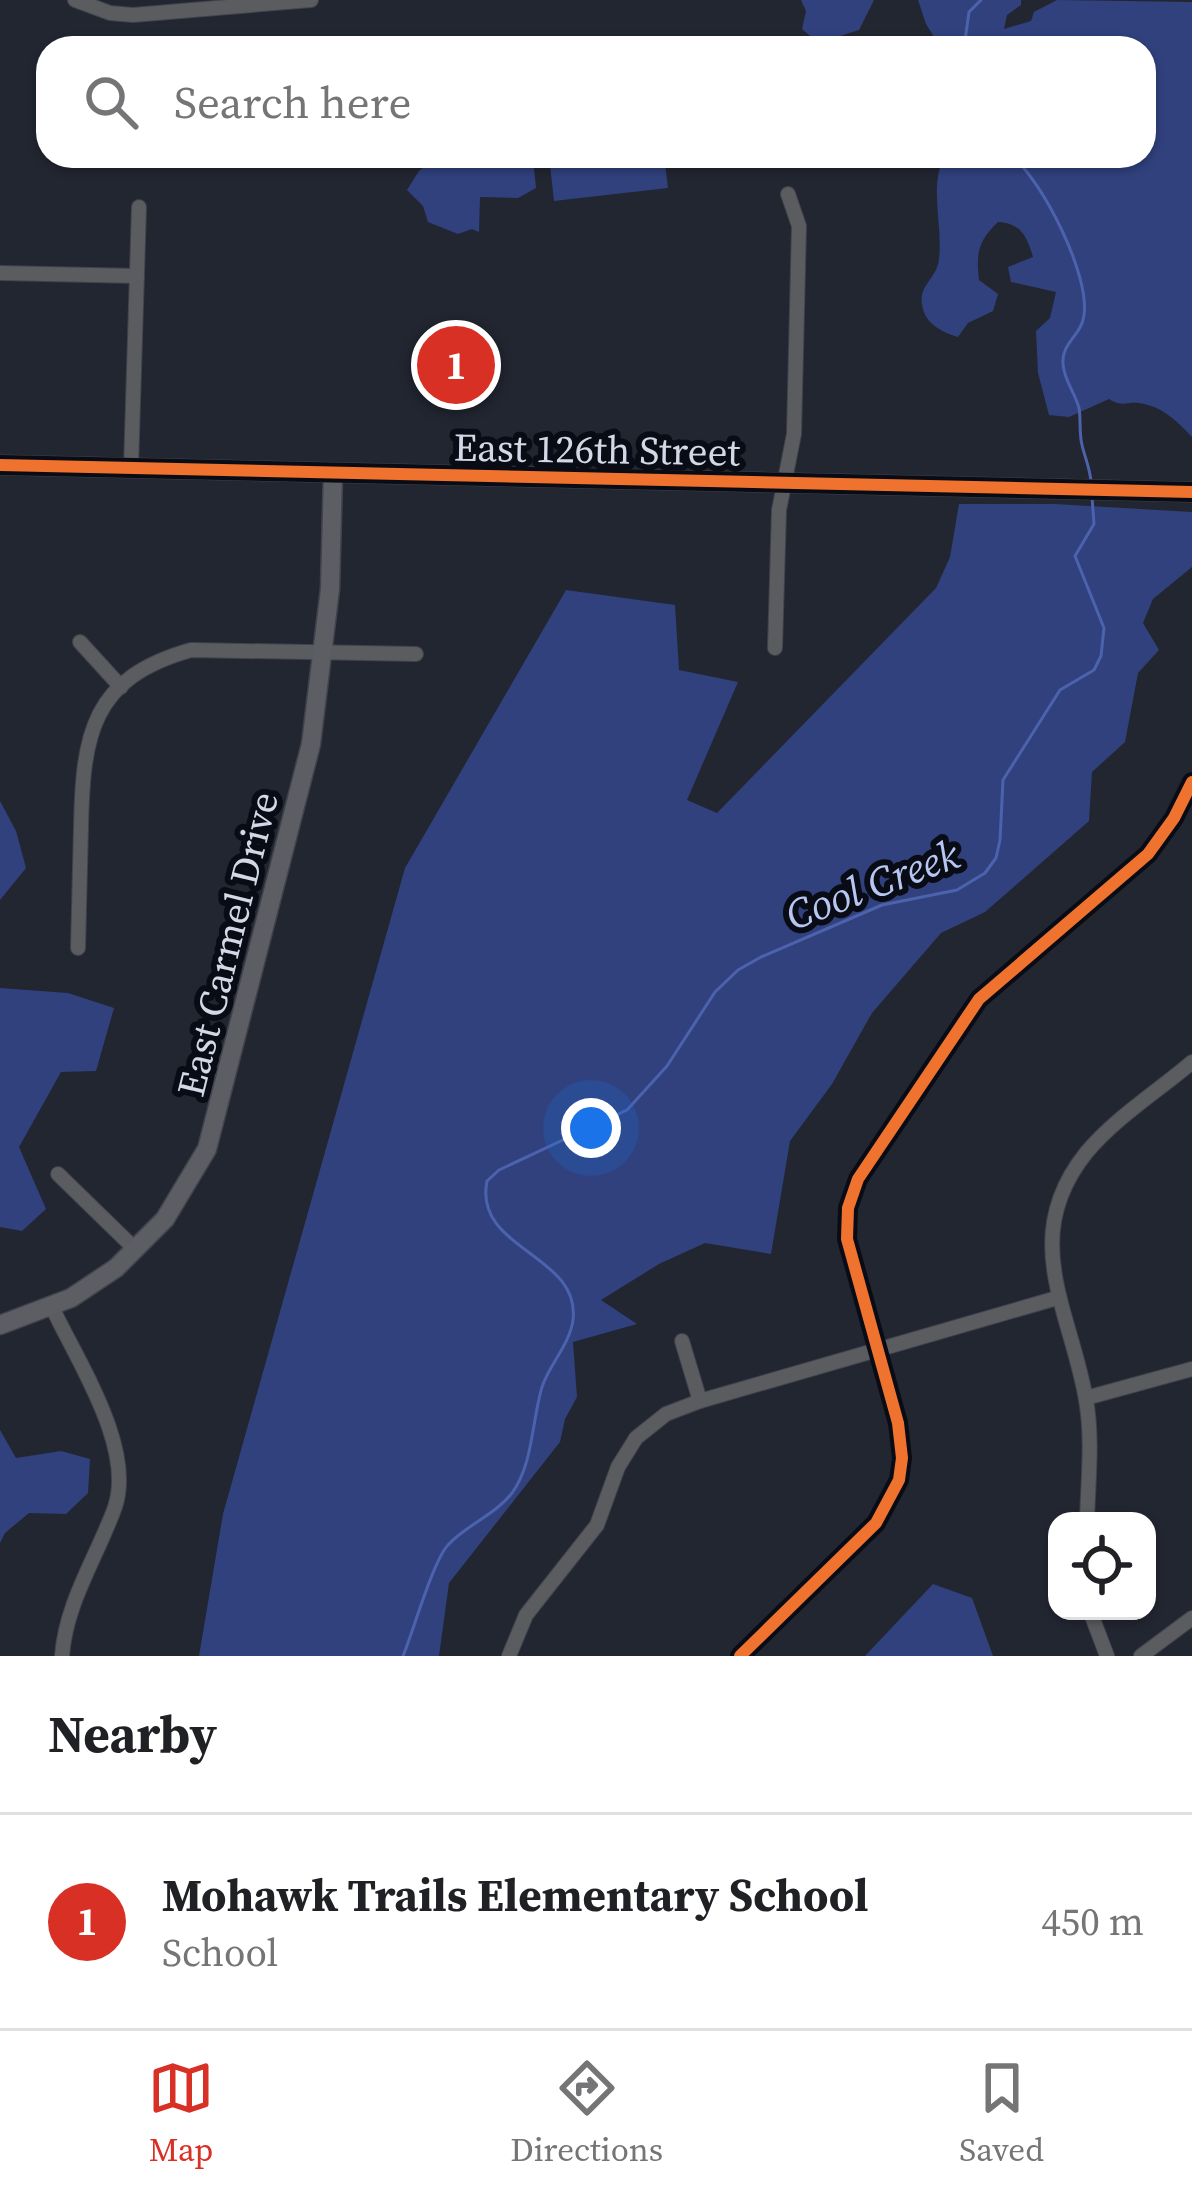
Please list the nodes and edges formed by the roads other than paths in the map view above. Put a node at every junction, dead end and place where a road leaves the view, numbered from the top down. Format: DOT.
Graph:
graph roads {
  1 [pos="75,0"];
  2 [pos="311,0"];
  3 [pos="788,194"];
  4 [pos="139,207"];
  5 [pos="0,273"];
  6 [pos="137,276"];
  7 [pos="0,465"];
  8 [pos="131,468"];
  9 [pos="332,474"];
  10 [pos="783,483"];
  11 [pos="1192,492"];
  12 [pos="80,642"];
  13 [pos="776,648"];
  14 [pos="325,651"];
  15 [pos="416,654"];
  16 [pos="122,687"];
  17 [pos="1192,782"];
  18 [pos="78,948"];
  19 [pos="1192,1062"];
  20 [pos="58,1174"];
  21 [pos="136,1250"];
  22 [pos="1057,1298"];
  23 [pos="52,1307"];
  24 [pos="0,1325"];
  25 [pos="682,1341"];
  26 [pos="877,1350"];
  27 [pos="1192,1369"];
  28 [pos="1086,1398"];
  29 [pos="700,1401"];
  30 [pos="1088,1512"];
  31 [pos="1192,1618"];
  32 [pos="1093,1620"];
  33 [pos="62,1656"];
  34 [pos="509,1656"];
  35 [pos="740,1656"];
  36 [pos="1107,1656"];
  37 [pos="1142,1656"];
  1 -- 2 [label="street"];
  3 -- 10 [label="street"];
  4 -- 6 [label="street"];
  5 -- 6 [label="street"];
  6 -- 8 [label="street"];
  7 -- 8 [label="street, East 126th Street"];
  8 -- 9 [label="street, East 126th Street"];
  9 -- 10 [label="street, East 126th Street"];
  9 -- 14 [label="street, East Carmel Drive"];
  10 -- 11 [label="street, East 126th Street"];
  10 -- 13 [label="street"];
  12 -- 16 [label="street"];
  14 -- 15 [label="street"];
  14 -- 16 [label="street"];
  14 -- 21 [label="street, East Carmel Drive"];
  16 -- 18 [label="street"];
  17 -- 26 [label="street"];
  19 -- 22 [label="street"];
  20 -- 21 [label="street"];
  21 -- 23 [label="street, East Carmel Drive"];
  22 -- 26 [label="street"];
  22 -- 28 [label="street"];
  23 -- 24 [label="street, East Carmel Drive"];
  23 -- 33 [label="street"];
  25 -- 29 [label="street"];
  26 -- 29 [label="street"];
  26 -- 35 [label="street"];
  27 -- 28 [label="street"];
  28 -- 30 [label="street"];
  29 -- 34 [label="street"];
  31 -- 37 [label="street"];
  32 -- 36 [label="street"];
}
